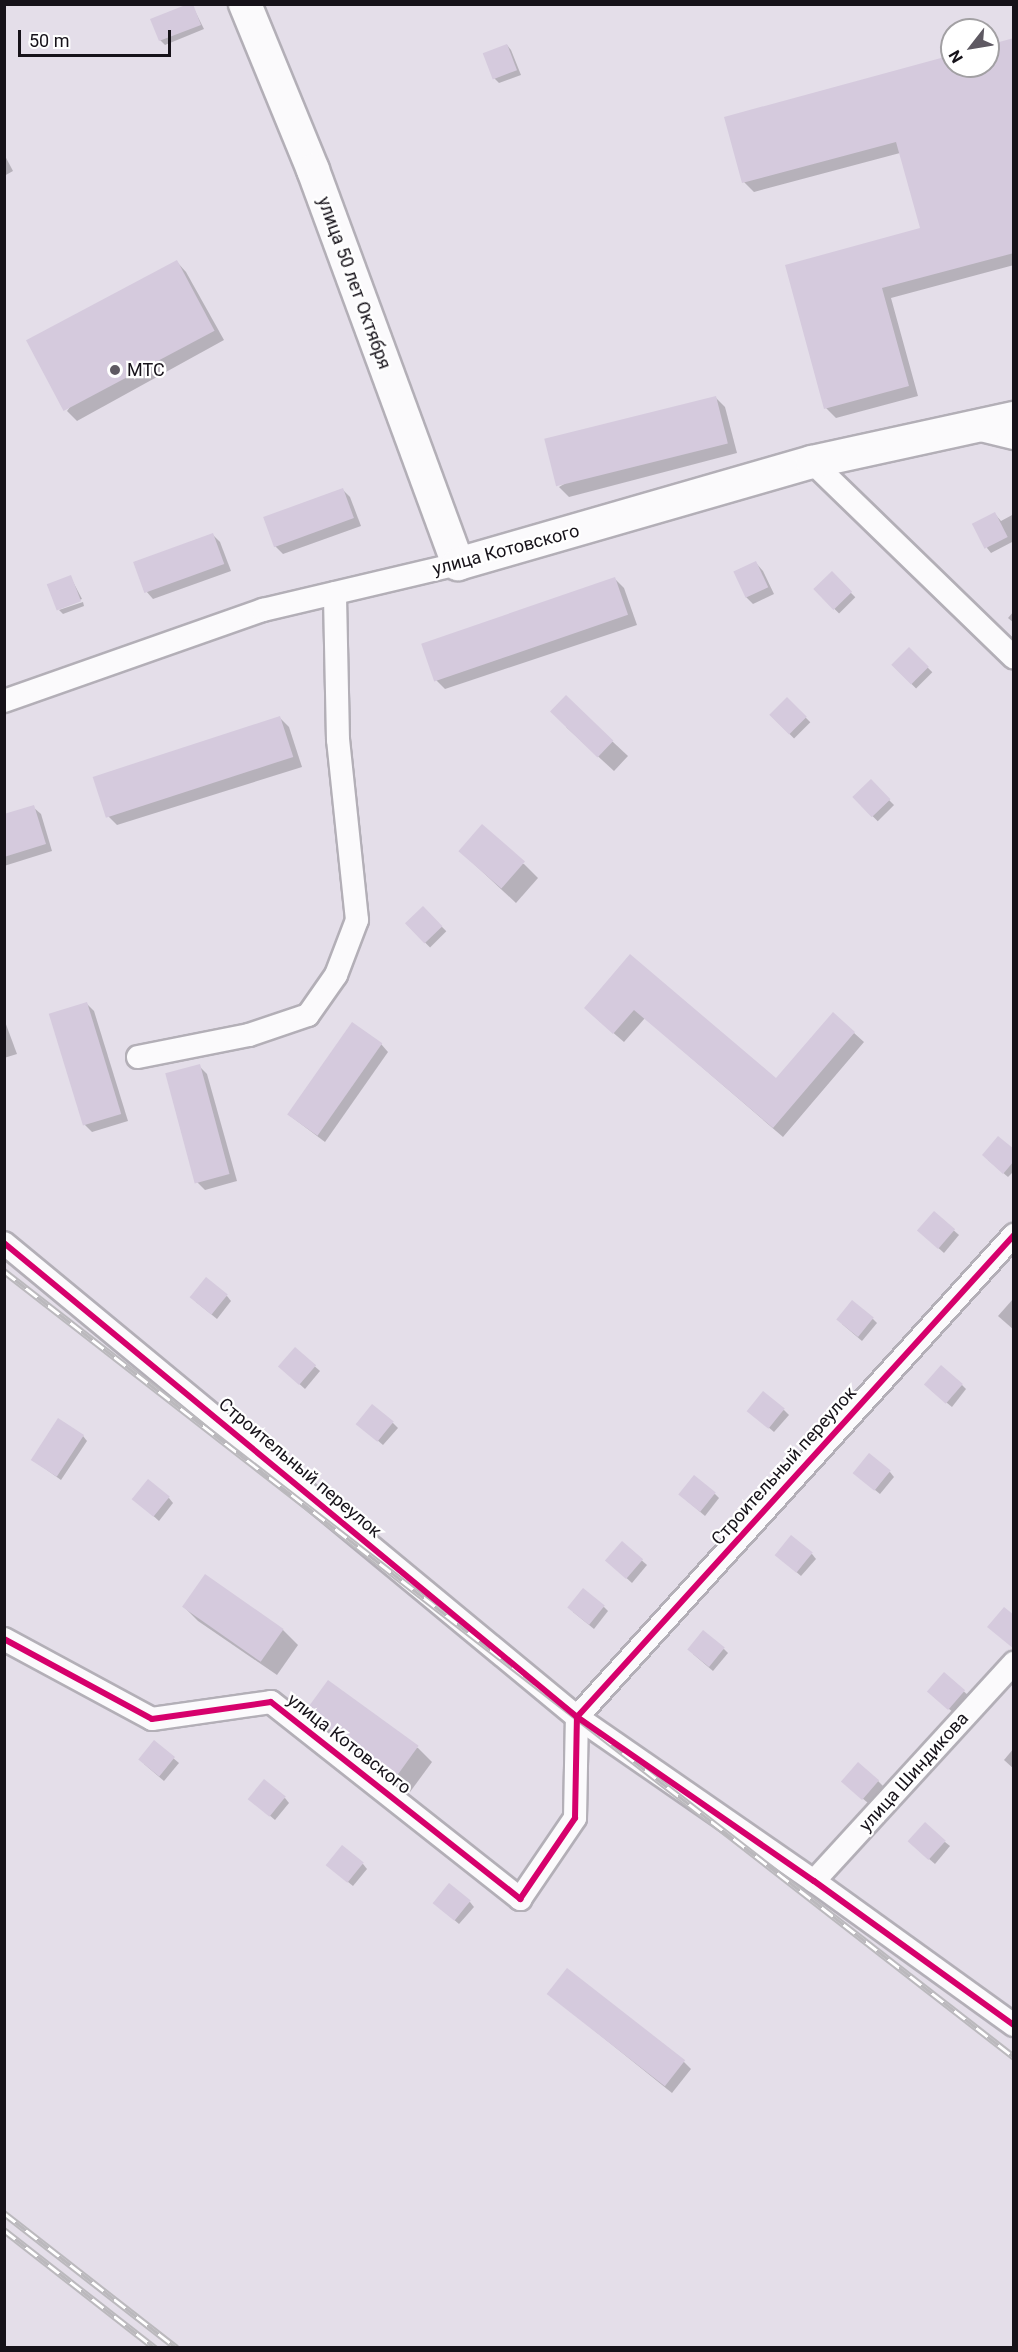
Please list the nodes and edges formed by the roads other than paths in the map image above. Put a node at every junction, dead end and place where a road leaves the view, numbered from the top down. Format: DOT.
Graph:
graph roads {
  1 [pos="245,4"];
  2 [pos="1014,418"];
  3 [pos="974,429"];
  4 [pos="1014,438"];
  5 [pos="812,462"];
  6 [pos="458,564"];
  7 [pos="335,593"];
  8 [pos="1014,658"];
  9 [pos="4,701"];
  10 [pos="138,1057"];
  11 [pos="1014,1234"];
  12 [pos="4,1243"];
  13 [pos="4,1639"];
  14 [pos="1014,1663"];
  15 [pos="577,1717"];
  16 [pos="814,1881"];
  17 [pos="1014,2025"];
  1 -- 6 [label="main road, улица 50 лет Октября"];
  2 -- 3 [label="main road, улица Котовского"];
  3 -- 4 [label="street"];
  3 -- 5 [label="main road, улица Котовского"];
  5 -- 6 [label="main road, улица Котовского"];
  5 -- 8 [label="street"];
  6 -- 7 [label="street, улица Котовского"];
  7 -- 9 [label="street, улица Котовского"];
  7 -- 10 [label="street"];
  11 -- 15 [label="street, Строительный переулок"];
  12 -- 15 [label="street, Строительный переулок"];
  13 -- 15 [label="street, улица Котовского"];
  14 -- 16 [label="street, улица Шиндикова"];
  15 -- 16 [label="street, Строительный переулок"];
  16 -- 17 [label="street, Строительный переулок"];
}
